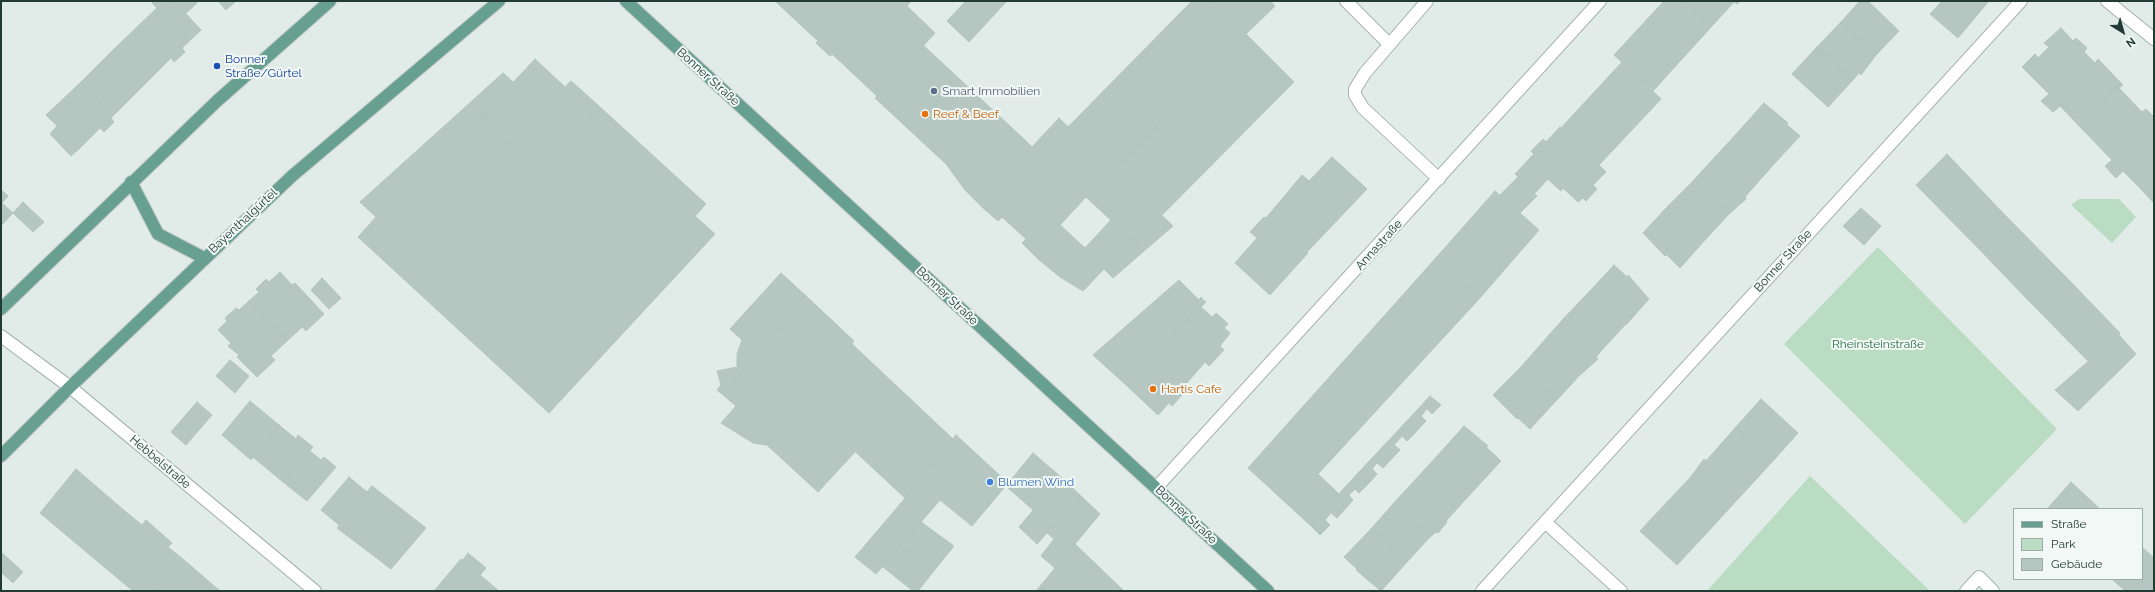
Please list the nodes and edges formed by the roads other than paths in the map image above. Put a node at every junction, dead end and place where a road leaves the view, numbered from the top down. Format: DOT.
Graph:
graph roads {
  1 [pos="330,1"];
  2 [pos="499,1"];
  3 [pos="626,1"];
  4 [pos="1346,1"];
  5 [pos="1427,1"];
  6 [pos="1600,1"];
  7 [pos="2021,1"];
  8 [pos="2107,1"];
  9 [pos="2152,34"];
  10 [pos="1389,44"];
  11 [pos="1439,179"];
  12 [pos="132,182"];
  13 [pos="204,258"];
  14 [pos="1,309"];
  15 [pos="1,336"];
  16 [pos="70,387"];
  17 [pos="1,456"];
  18 [pos="1156,488"];
  19 [pos="1545,522"];
  20 [pos="315,591"];
  21 [pos="1268,591"];
  22 [pos="1482,591"];
  23 [pos="1621,591"];
  24 [pos="1966,591"];
  25 [pos="1993,591"];
  1 -- 12 [label="main road"];
  2 -- 13 [label="main road, Bayenthalgürtel"];
  3 -- 18 [label="main road, Bonner Straße"];
  4 -- 10 [label="street"];
  5 -- 10 [label="street"];
  6 -- 11 [label="street, Annastraße"];
  7 -- 19 [label="street, Bonner Straße"];
  8 -- 9 [label="street"];
  10 -- 11 [label="street"];
  11 -- 18 [label="street, Annastraße"];
  12 -- 13 [label="main road"];
  12 -- 14 [label="main road"];
  13 -- 16 [label="main road, Bayenthalgürtel"];
  15 -- 16 [label="street, Hebbelstraße"];
  16 -- 17 [label="main road, Bayenthalgürtel"];
  16 -- 20 [label="street, Hebbelstraße"];
  18 -- 21 [label="main road, Bonner Straße"];
  19 -- 22 [label="street, Bonner Straße"];
  19 -- 23 [label="street"];
  24 -- 25 [label="street"];
}
